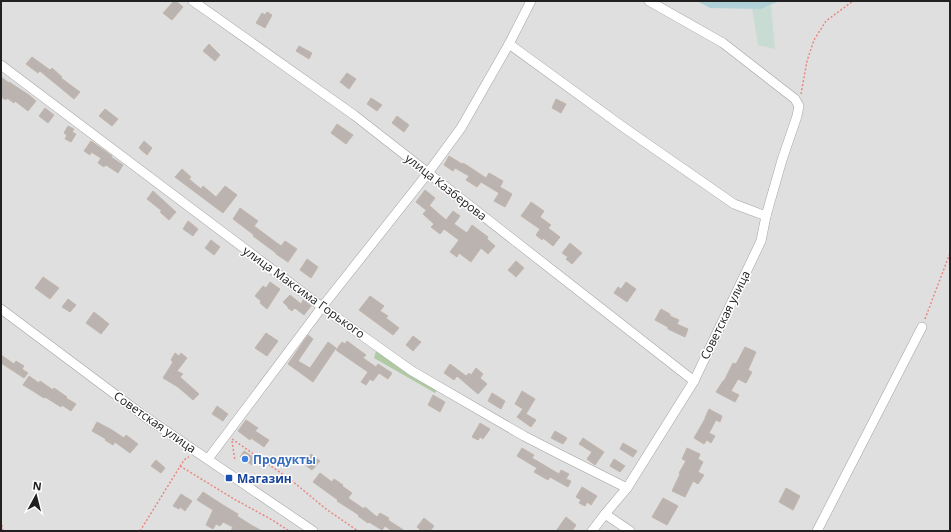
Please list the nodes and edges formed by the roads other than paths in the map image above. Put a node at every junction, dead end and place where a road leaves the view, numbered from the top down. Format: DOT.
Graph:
graph roads {
  1 [pos="193,1"];
  2 [pos="531,1"];
  3 [pos="649,1"];
  4 [pos="509,44"];
  5 [pos="1,65"];
  6 [pos="428,173"];
  7 [pos="766,216"];
  8 [pos="322,307"];
  9 [pos="1,309"];
  10 [pos="922,327"];
  11 [pos="694,382"];
  12 [pos="208,460"];
  13 [pos="627,488"];
  14 [pos="604,514"];
  15 [pos="313,531"];
  16 [pos="592,531"];
  17 [pos="630,531"];
  18 [pos="816,531"];
  1 -- 6 [label="street, улица Казберова"];
  2 -- 4 [label="street"];
  3 -- 7 [label="street, Советская улица"];
  4 -- 6 [label="street"];
  4 -- 7 [label="street"];
  5 -- 8 [label="street, улица Максима Горького"];
  6 -- 8 [label="street"];
  6 -- 11 [label="street, улица Казберова"];
  7 -- 11 [label="street, Советская улица"];
  8 -- 12 [label="street"];
  8 -- 13 [label="street, улица Максима Горького"];
  9 -- 12 [label="street, Советская улица"];
  10 -- 18 [label="street"];
  11 -- 13 [label="street, Советская улица"];
  12 -- 15 [label="street, Советская улица"];
  13 -- 14 [label="street, Советская улица"];
  14 -- 16 [label="street, Советская улица"];
  14 -- 17 [label="street"];
}
